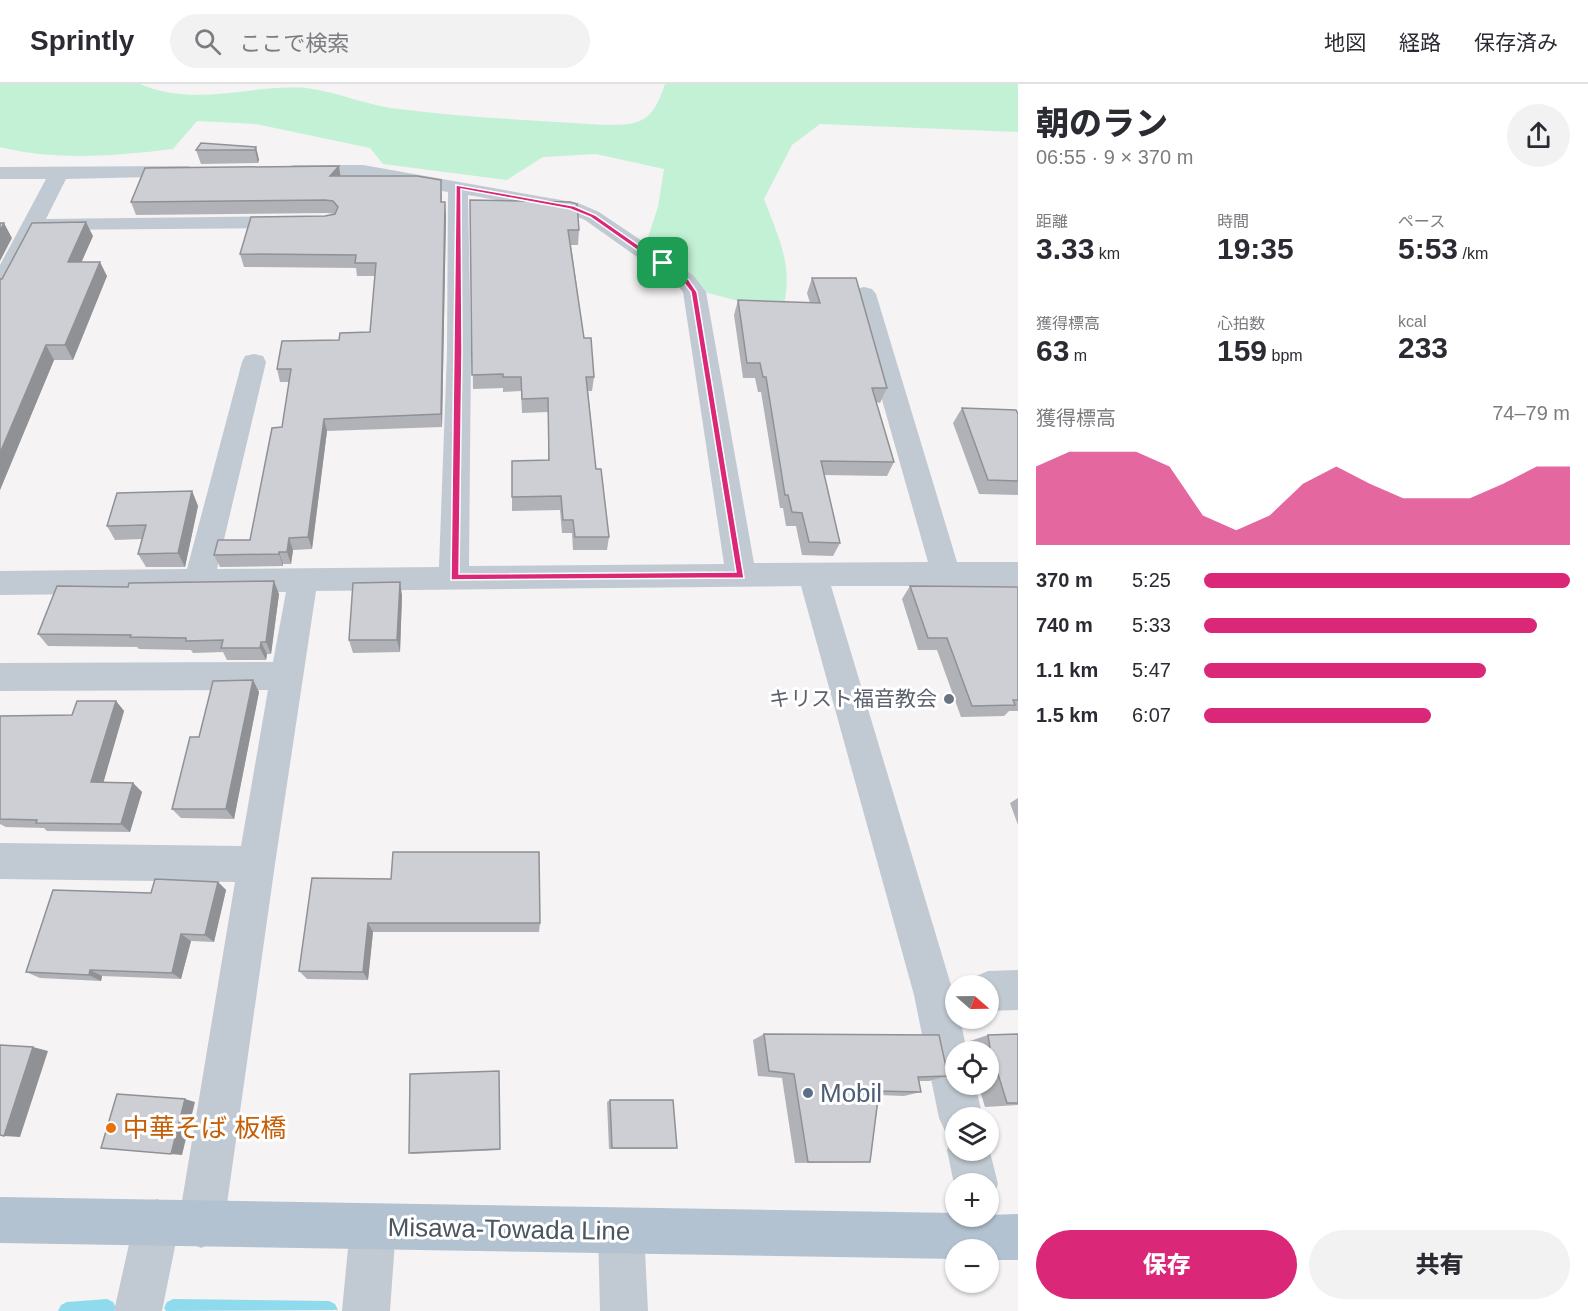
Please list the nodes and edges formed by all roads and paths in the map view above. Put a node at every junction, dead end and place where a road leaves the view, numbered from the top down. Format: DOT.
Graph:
graph roads {
  1 [pos="211,172"];
  2 [pos="269,172"];
  3 [pos="0,173"];
  4 [pos="59,173"];
  5 [pos="458,187"];
  6 [pos="315,221"];
  7 [pos="33,225"];
  8 [pos="0,287"];
  9 [pos="864,294"];
  10 [pos="254,362"];
  11 [pos="946,573"];
  12 [pos="1018,574"];
  13 [pos="741,575"];
  14 [pos="813,575"];
  15 [pos="454,578"];
  16 [pos="303,580"];
  17 [pos="199,581"];
  18 [pos="0,583"];
  19 [pos="286,676"];
  20 [pos="0,677"];
  21 [pos="0,861"];
  22 [pos="256,864"];
  23 [pos="1018,990"];
  24 [pos="999,991"];
  25 [pos="945,994"];
  26 [pos="950,1029"];
  27 [pos="960,1107"];
  28 [pos="0,1220"];
  29 [pos="179,1223"];
  30 [pos="373,1227"];
  31 [pos="997,1230"];
  32 [pos="621,1231"];
  33 [pos="138,1311"];
  34 [pos="366,1311"];
  35 [pos="624,1311"];
  1 -- 4 [label="street"];
  2 -- 5 [label="street"];
  3 -- 4 [label="street"];
  4 -- 7 [label="street"];
  5 -- 13 [label="street"];
  5 -- 15 [label="street"];
  6 -- 7 [label="street"];
  7 -- 8 [label="street"];
  9 -- 11 [label="street"];
  10 -- 17 [label="street"];
  11 -- 12 [label="street"];
  11 -- 14 [label="street"];
  13 -- 14 [label="street"];
  13 -- 15 [label="street"];
  14 -- 25 [label="street"];
  15 -- 16 [label="street"];
  16 -- 17 [label="street"];
  16 -- 19 [label="street"];
  17 -- 18 [label="street"];
  19 -- 20 [label="street"];
  19 -- 22 [label="street"];
  21 -- 22 [label="street"];
  22 -- 29 [label="street"];
  23 -- 24 [label="street"];
  26 -- 27 [label="street"];
  28 -- 29 [label="main road, Misawa-Towada Line"];
  29 -- 30 [label="main road, Misawa-Towada Line"];
  29 -- 33 [label="street"];
  30 -- 32 [label="main road, Misawa-Towada Line"];
  30 -- 34 [label="street"];
  31 -- 32 [label="main road, Misawa-Towada Line"];
  32 -- 35 [label="street"];
}
